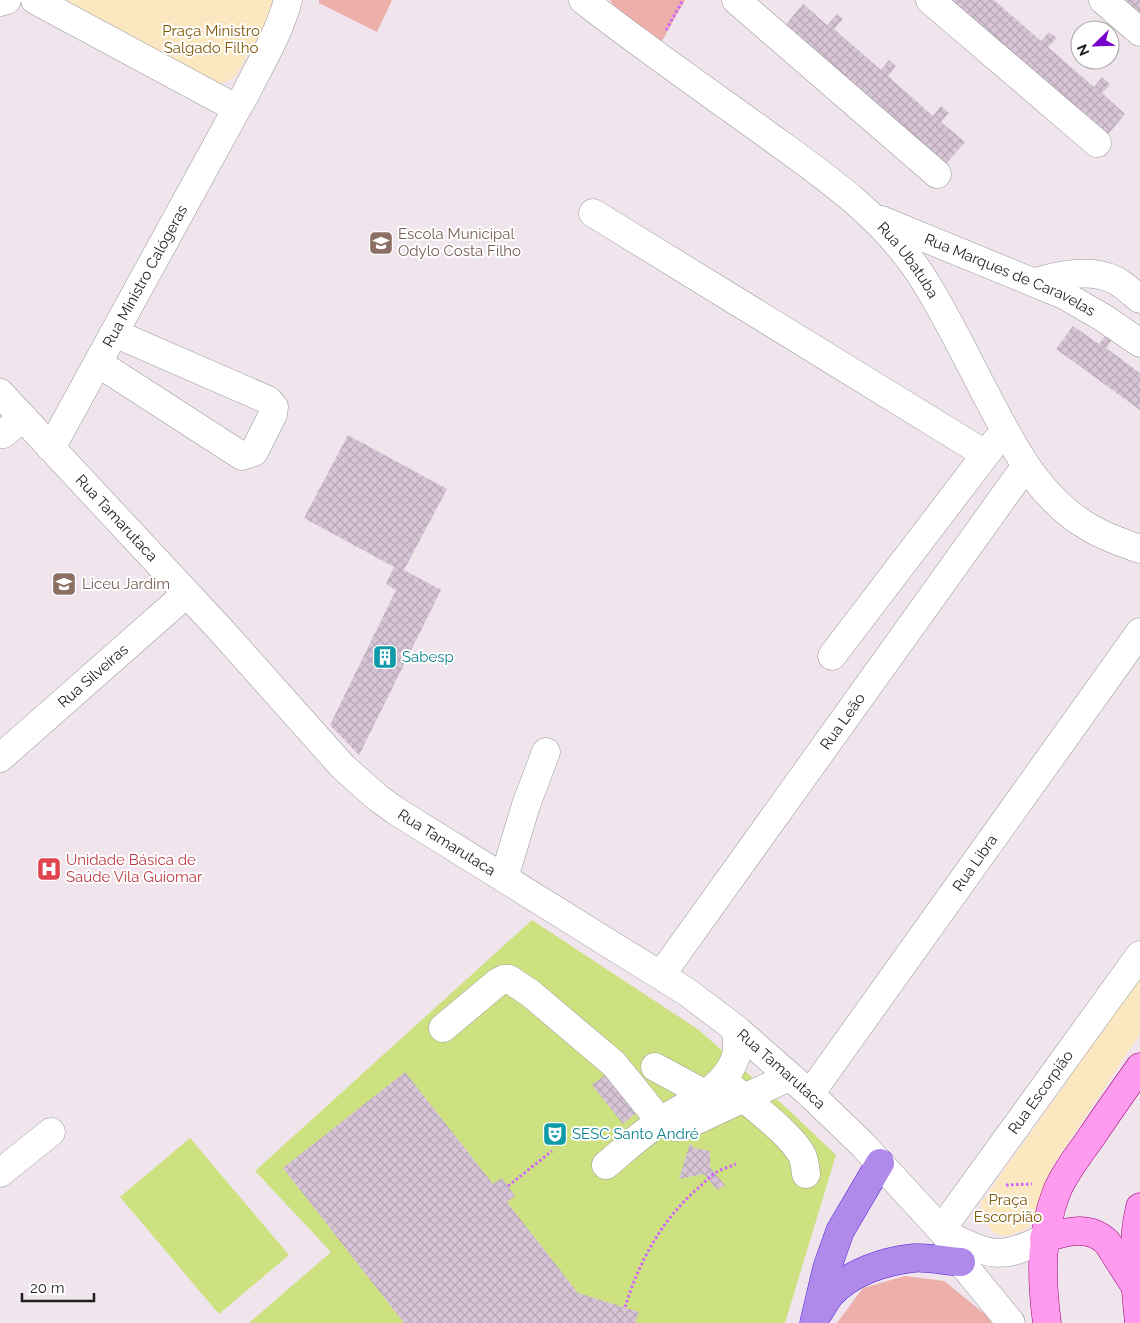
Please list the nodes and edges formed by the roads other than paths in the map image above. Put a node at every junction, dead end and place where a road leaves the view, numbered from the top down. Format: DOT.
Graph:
graph roads {
  1 [pos="6,0"];
  2 [pos="35,0"];
  3 [pos="288,0"];
  4 [pos="582,0"];
  5 [pos="736,0"];
  6 [pos="930,0"];
  7 [pos="1103,0"];
  8 [pos="0,2"];
  9 [pos="605,10"];
  10 [pos="1140,32"];
  11 [pos="238,104"];
  12 [pos="1097,143"];
  13 [pos="937,174"];
  14 [pos="593,213"];
  15 [pos="873,216"];
  16 [pos="1035,282"];
  17 [pos="1140,299"];
  18 [pos="114,333"];
  19 [pos="1140,343"];
  20 [pos="98,363"];
  21 [pos="0,393"];
  22 [pos="1004,430"];
  23 [pos="51,448"];
  24 [pos="985,454"];
  25 [pos="1025,467"];
  26 [pos="1140,549"];
  27 [pos="186,594"];
  28 [pos="1140,632"];
  29 [pos="832,656"];
  30 [pos="546,752"];
  31 [pos="0,758"];
  32 [pos="504,878"];
  33 [pos="1140,955"];
  34 [pos="660,975"];
  35 [pos="443,1028"];
  36 [pos="736,1029"];
  37 [pos="655,1067"];
  38 [pos="1140,1067"];
  39 [pos="789,1077"];
  40 [pos="714,1086"];
  41 [pos="810,1094"];
  42 [pos="743,1098"];
  43 [pos="660,1121"];
  44 [pos="51,1132"];
  45 [pos="880,1163"];
  46 [pos="606,1164"];
  47 [pos="0,1173"];
  48 [pos="806,1174"];
  49 [pos="1140,1207"];
  50 [pos="943,1232"];
  51 [pos="1044,1238"];
  52 [pos="961,1262"];
  53 [pos="1135,1286"];
  54 [pos="815,1320"];
  55 [pos="1011,1323"];
  56 [pos="1047,1323"];
  57 [pos="1139,1323"];
  1 -- 8 [label="street"];
  2 -- 11 [label="street"];
  3 -- 11 [label="street, Rua Ministro Calógeras"];
  4 -- 9 [label="street, Rua Ubatuba"];
  5 -- 13 [label="street"];
  6 -- 12 [label="street"];
  7 -- 10 [label="street"];
  9 -- 15 [label="street, Rua Ubatuba"];
  11 -- 18 [label="street, Rua Ministro Calógeras"];
  14 -- 24 [label="street"];
  15 -- 16 [label="street, Rua Marques de Caravelas"];
  15 -- 22 [label="street, Rua Ubatuba"];
  16 -- 17 [label="street"];
  16 -- 19 [label="street, Rua Marques de Caravelas"];
  18 -- 20 [label="street, Rua Ministro Calógeras"];
  18 -- 20 [label="street"];
  20 -- 23 [label="street, Rua Ministro Calógeras"];
  21 -- 23 [label="street, Rua Tamarutaca"];
  22 -- 24 [label="street"];
  22 -- 25 [label="street, Rua Ubatuba"];
  23 -- 27 [label="street, Rua Tamarutaca"];
  24 -- 29 [label="street"];
  25 -- 26 [label="street, Rua Ubatuba"];
  25 -- 34 [label="street, Rua Leão"];
  27 -- 31 [label="street, Rua Silveiras"];
  27 -- 32 [label="street, Rua Tamarutaca"];
  28 -- 41 [label="street, Rua Libra"];
  30 -- 32 [label="street"];
  32 -- 34 [label="street, Rua Tamarutaca"];
  33 -- 50 [label="street, Rua Escorpião"];
  34 -- 36 [label="street, Rua Tamarutaca"];
  35 -- 43 [label="street"];
  36 -- 39 [label="street, Rua Tamarutaca"];
  36 -- 40 [label="street"];
  37 -- 40 [label="street"];
  38 -- 51 [label="main road"];
  39 -- 41 [label="street, Rua Tamarutaca"];
  39 -- 42 [label="street"];
  40 -- 42 [label="street"];
  40 -- 43 [label="street"];
  41 -- 45 [label="street, Rua Tamarutaca"];
  42 -- 43 [label="street"];
  42 -- 48 [label="street"];
  43 -- 46 [label="street"];
  44 -- 47 [label="street"];
  45 -- 50 [label="street, Rua Tamarutaca"];
  45 -- 54 [label="highway"];
  49 -- 53 [label="main road"];
  50 -- 51 [label="street, Rua Tamarutaca"];
  50 -- 52 [label="street, Rua Tamarutaca"];
  51 -- 53 [label="main road"];
  51 -- 56 [label="main road"];
  52 -- 54 [label="highway"];
  52 -- 55 [label="street, Rua Tamarutaca"];
  53 -- 57 [label="main road"];
}
